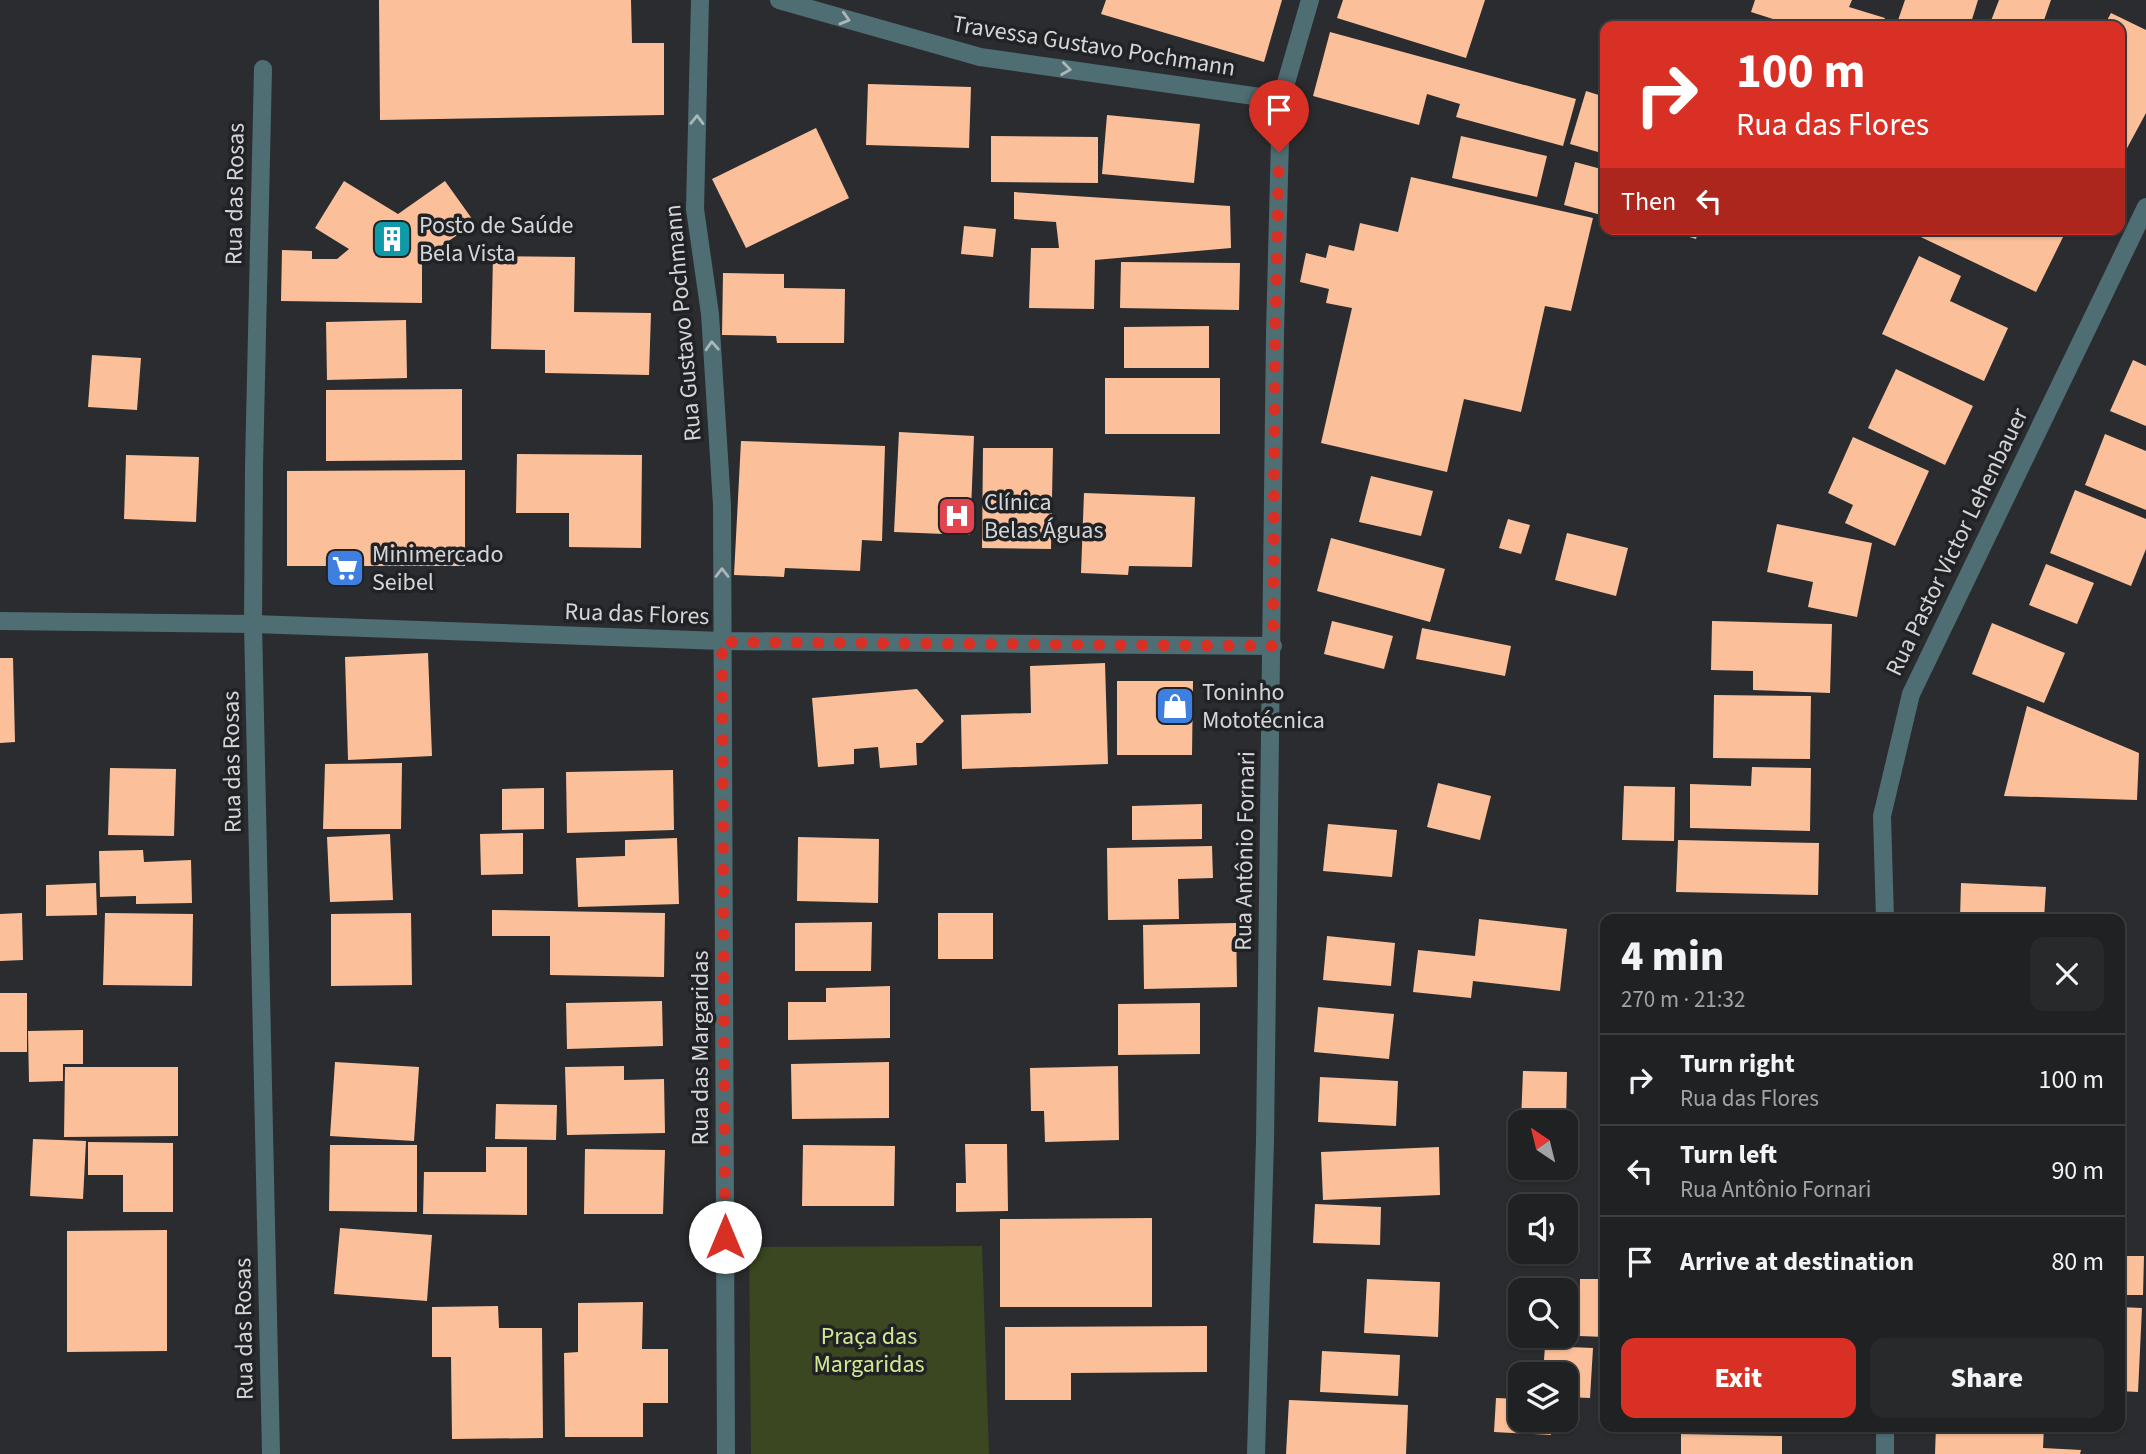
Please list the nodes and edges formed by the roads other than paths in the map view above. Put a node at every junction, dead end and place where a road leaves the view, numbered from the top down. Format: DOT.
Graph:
graph roads {
  1 [pos="699,0"];
  2 [pos="779,0"];
  3 [pos="1310,0"];
  4 [pos="263,69"];
  5 [pos="1280,100"];
  6 [pos="2146,206"];
  7 [pos="0,621"];
  8 [pos="253,624"];
  9 [pos="722,642"];
  10 [pos="1273,646"];
  11 [pos="1885,914"];
  12 [pos="1885,1432"];
  13 [pos="271,1454"];
  14 [pos="726,1454"];
  15 [pos="1256,1454"];
  16 [pos="1885,1454"];
  9 -- 1 [label="street, Rua Gustavo Pochmann, one-way"];
  2 -- 5 [label="street, Travessa Gustavo Pochmann, one-way"];
  3 -- 5 [label="street, Rua Antônio Fornari"];
  4 -- 8 [label="street, Rua das Rosas"];
  5 -- 10 [label="street, Rua Antônio Fornari"];
  6 -- 11 [label="street, Rua Pastor Victor Lehenbauer"];
  7 -- 8 [label="street, Rua das Flores"];
  8 -- 9 [label="street, Rua das Flores"];
  8 -- 13 [label="street, Rua das Rosas"];
  9 -- 10 [label="street, Rua das Flores"];
  9 -- 14 [label="street, Rua das Margaridas"];
  10 -- 15 [label="street, Rua Antônio Fornari"];
  12 -- 16 [label="street"];
}
